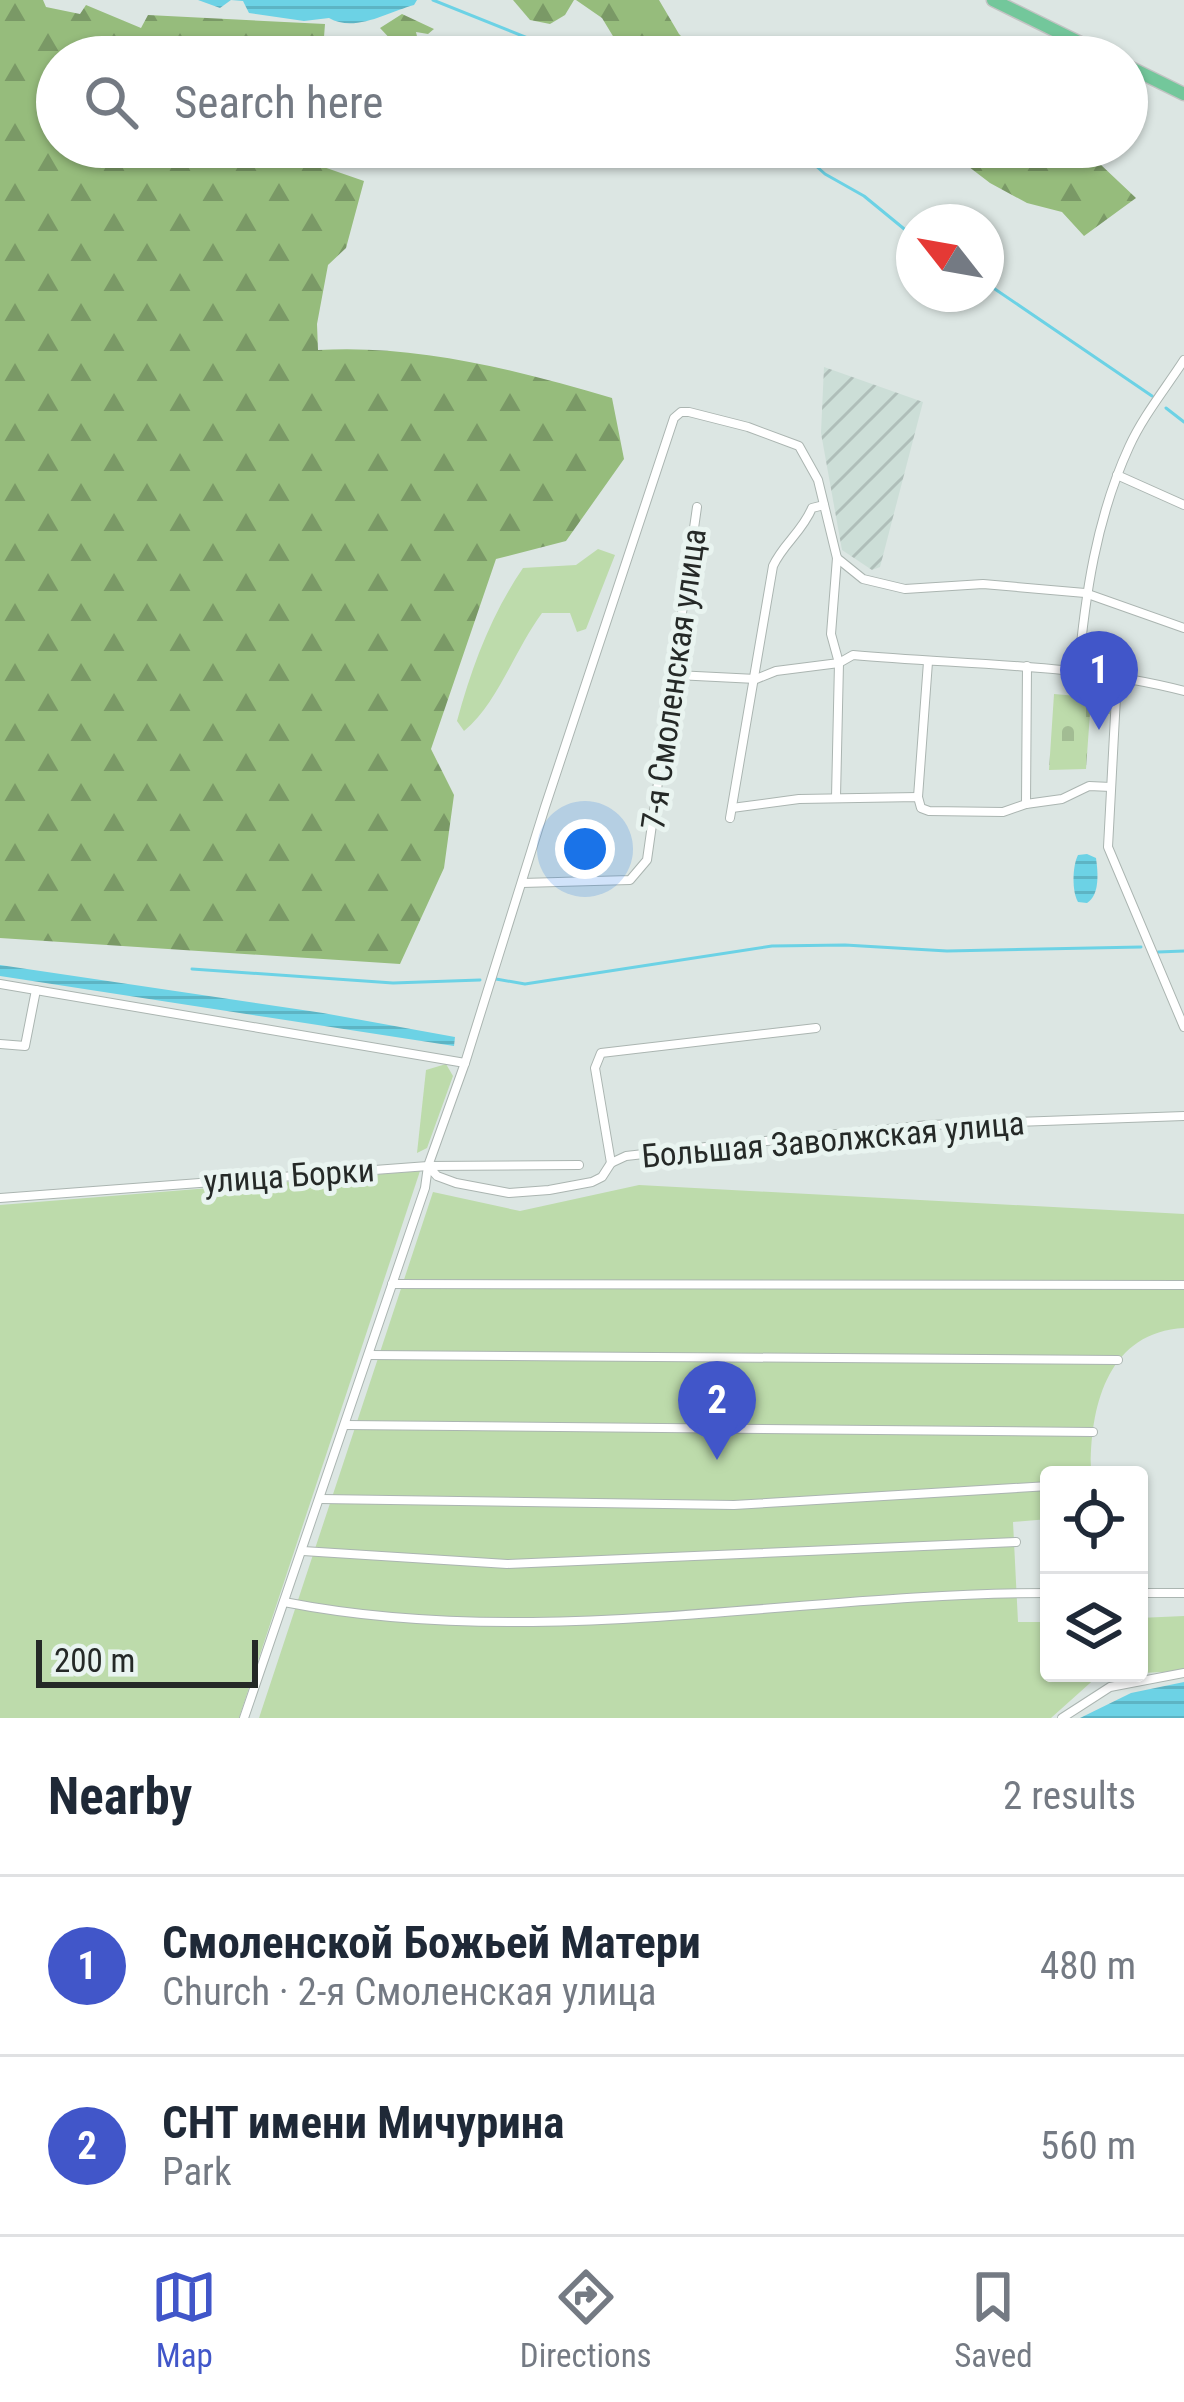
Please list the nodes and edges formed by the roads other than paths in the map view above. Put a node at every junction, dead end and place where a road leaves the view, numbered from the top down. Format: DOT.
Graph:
graph roads {
  1 [pos="993,0"];
  2 [pos="1066,36"];
  3 [pos="1148,76"];
  4 [pos="1184,94"];
  5 [pos="1184,359"];
  6 [pos="1118,475"];
  7 [pos="824,505"];
  8 [pos="1184,505"];
  9 [pos="697,507"];
  10 [pos="837,558"];
  11 [pos="1085,592"];
  12 [pos="1184,628"];
  13 [pos="928,662"];
  14 [pos="839,663"];
  15 [pos="1027,666"];
  16 [pos="1078,674"];
  17 [pos="676,675"];
  18 [pos="1117,678"];
  19 [pos="756,679"];
  20 [pos="1184,691"];
  21 [pos="1111,787"];
  22 [pos="836,797"];
  23 [pos="918,797"];
  24 [pos="1026,804"];
  25 [pos="522,883"];
  26 [pos="0,984"];
  27 [pos="37,990"];
  28 [pos="1184,1027"];
  29 [pos="816,1028"];
  30 [pos="0,1044"];
  31 [pos="465,1063"];
  32 [pos="1184,1116"];
  33 [pos="610,1163"];
  34 [pos="428,1166"];
  35 [pos="579,1166"];
  36 [pos="0,1198"];
  37 [pos="392,1284"];
  38 [pos="1184,1285"];
  39 [pos="369,1355"];
  40 [pos="1118,1360"];
  41 [pos="346,1424"];
  42 [pos="1093,1432"];
  43 [pos="1040,1487"];
  44 [pos="321,1499"];
  45 [pos="1016,1542"];
  46 [pos="303,1551"];
  47 [pos="1040,1593"];
  48 [pos="1148,1593"];
  49 [pos="1184,1593"];
  50 [pos="284,1602"];
  51 [pos="1184,1673"];
  52 [pos="244,1718"];
  53 [pos="1062,1718"];
  1 -- 2 [label="main road"];
  3 -- 4 [label="main road"];
  5 -- 6 [label="street"];
  6 -- 8 [label="street"];
  6 -- 11 [label="street"];
  7 -- 10 [label="street"];
  7 -- 19 [label="street"];
  7 -- 25 [label="street"];
  9 -- 17 [label="street, 7-я Смоленская улица"];
  10 -- 11 [label="street"];
  10 -- 14 [label="street"];
  11 -- 12 [label="street"];
  11 -- 16 [label="street"];
  13 -- 14 [label="street"];
  13 -- 15 [label="street"];
  13 -- 23 [label="street"];
  14 -- 19 [label="street"];
  14 -- 22 [label="street"];
  15 -- 16 [label="street"];
  15 -- 24 [label="street"];
  16 -- 18 [label="street"];
  17 -- 19 [label="street"];
  17 -- 25 [label="street, 7-я Смоленская улица"];
  18 -- 20 [label="street"];
  18 -- 21 [label="street"];
  19 -- 22 [label="street"];
  21 -- 24 [label="street"];
  21 -- 28 [label="street"];
  22 -- 23 [label="street"];
  23 -- 24 [label="street"];
  25 -- 31 [label="street"];
  26 -- 27 [label="street"];
  27 -- 30 [label="street"];
  27 -- 31 [label="street"];
  29 -- 33 [label="street"];
  31 -- 34 [label="street"];
  32 -- 33 [label="street, Большая Заволжская улица"];
  33 -- 34 [label="street, Большая Заволжская улица"];
  34 -- 35 [label="street, улица Борки"];
  34 -- 36 [label="street, улица Борки"];
  34 -- 37 [label="street"];
  37 -- 38 [label="street"];
  37 -- 39 [label="street"];
  39 -- 40 [label="street"];
  39 -- 41 [label="street"];
  41 -- 42 [label="street"];
  41 -- 44 [label="street"];
  43 -- 44 [label="street"];
  44 -- 46 [label="street"];
  45 -- 46 [label="street"];
  46 -- 50 [label="street"];
  47 -- 50 [label="street"];
  48 -- 49 [label="street"];
  50 -- 52 [label="street"];
  51 -- 53 [label="street"];
}
